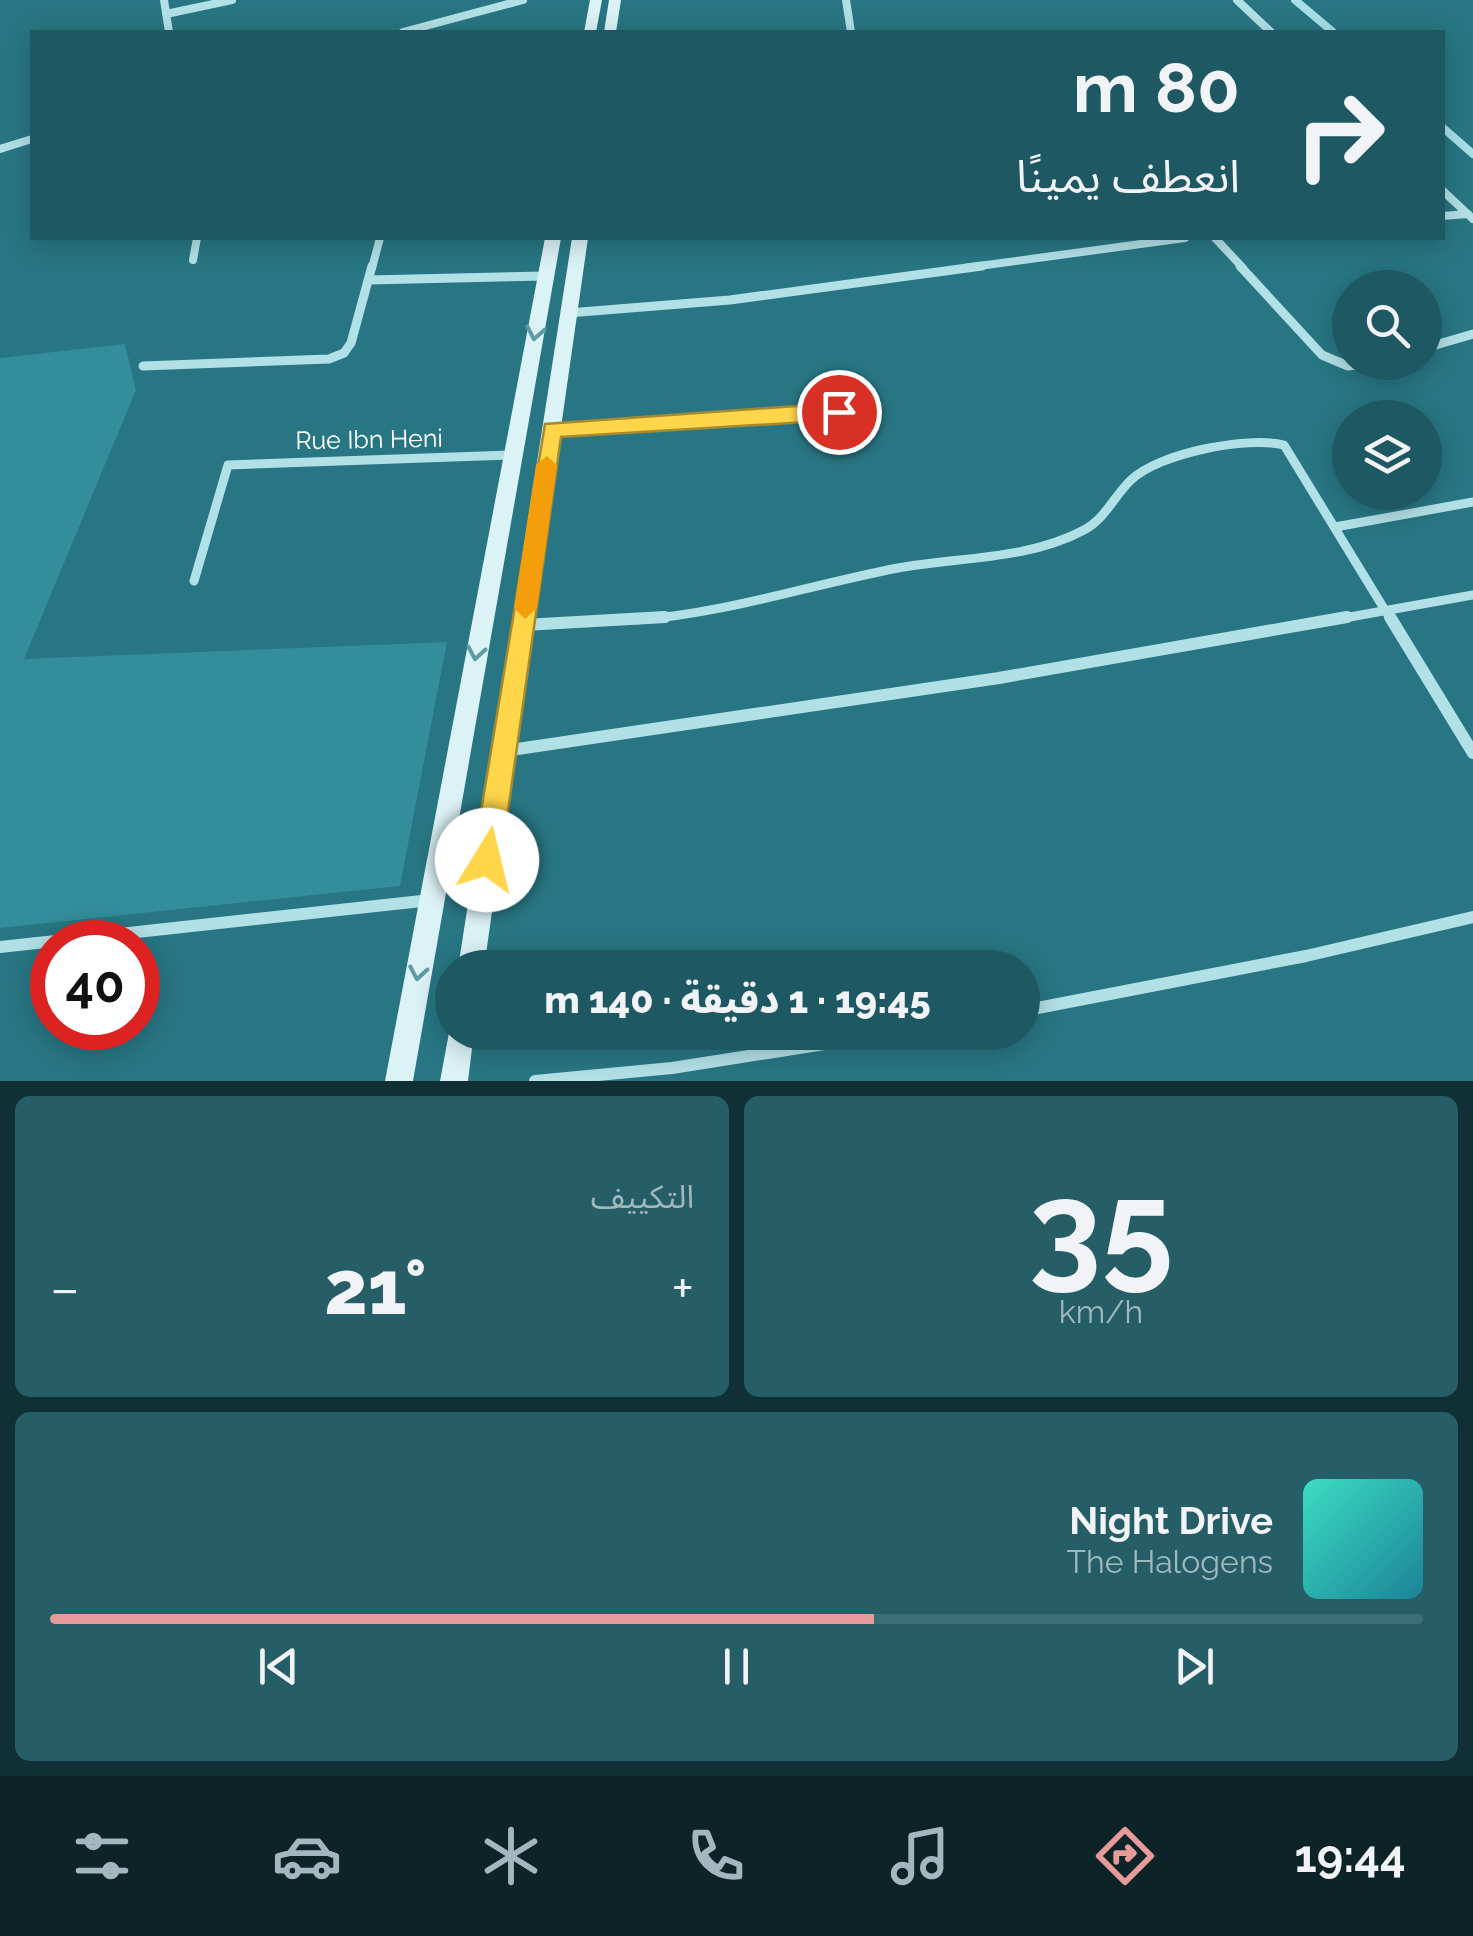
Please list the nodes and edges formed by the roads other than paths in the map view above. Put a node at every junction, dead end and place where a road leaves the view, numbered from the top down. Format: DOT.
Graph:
graph roads {
  1 [pos="164,0"];
  2 [pos="232,0"];
  3 [pos="478,0"];
  4 [pos="523,0"];
  5 [pos="596,0"];
  6 [pos="615,0"];
  7 [pos="846,0"];
  8 [pos="1237,0"];
  9 [pos="483,10"];
  10 [pos="166,14"];
  11 [pos="169,30"];
  12 [pos="411,30"];
  13 [pos="590,30"];
  14 [pos="610,30"];
  15 [pos="852,30"];
  16 [pos="1269,30"];
  17 [pos="30,140"];
  18 [pos="0,149"];
  19 [pos="1445,193"];
  20 [pos="1445,216"];
  21 [pos="1471,216"];
  22 [pos="198,240"];
  23 [pos="379,240"];
  24 [pos="553,240"];
  25 [pos="580,240"];
  26 [pos="1170,240"];
  27 [pos="1217,240"];
  28 [pos="193,260"];
  29 [pos="546,276"];
  30 [pos="368,280"];
  31 [pos="568,313"];
  32 [pos="1473,334"];
  33 [pos="1442,343"];
  34 [pos="1332,359"];
  35 [pos="143,366"];
  36 [pos="839,412"];
  37 [pos="552,430"];
  38 [pos="511,456"];
  39 [pos="1473,502"];
  40 [pos="1336,527"];
  41 [pos="194,581"];
  42 [pos="1473,595"];
  43 [pos="1390,612"];
  44 [pos="523,626"];
  45 [pos="504,751"];
  46 [pos="1473,753"];
  47 [pos="432,900"];
  48 [pos="1473,917"];
  49 [pos="0,947"];
  50 [pos="474,950"];
  51 [pos="1040,1008"];
  52 [pos="458,1050"];
  53 [pos="786,1050"];
  54 [pos="398,1081"];
  55 [pos="454,1081"];
  56 [pos="534,1081"];
  1 -- 10 [label="street"];
  2 -- 10 [label="street"];
  3 -- 9 [label="street"];
  4 -- 9 [label="street"];
  5 -- 13 [label="street"];
  6 -- 14 [label="street"];
  7 -- 15 [label="street"];
  8 -- 16 [label="street"];
  9 -- 12 [label="street"];
  10 -- 11 [label="street"];
  17 -- 18 [label="street"];
  19 -- 21 [label="street"];
  20 -- 21 [label="street"];
  22 -- 28 [label="street"];
  23 -- 30 [label="street"];
  24 -- 29 [label="street"];
  25 -- 31 [label="street"];
  26 -- 31 [label="street"];
  27 -- 34 [label="street"];
  29 -- 30 [label="street"];
  29 -- 38 [label="street, one-way"];
  30 -- 35 [label="street"];
  31 -- 37 [label="street"];
  32 -- 33 [label="street"];
  36 -- 37 [label="street"];
  37 -- 44 [label="street"];
  38 -- 41 [label="street, Rue Ibn Heni"];
  38 -- 47 [label="street, one-way"];
  39 -- 40 [label="street"];
  40 -- 43 [label="street"];
  40 -- 44 [label="street"];
  42 -- 43 [label="street"];
  43 -- 45 [label="street"];
  43 -- 46 [label="street"];
  44 -- 45 [label="street"];
  45 -- 50 [label="street"];
  47 -- 49 [label="street"];
  47 -- 54 [label="street, one-way"];
  48 -- 51 [label="street"];
  52 -- 55 [label="street"];
  53 -- 56 [label="street"];
}
